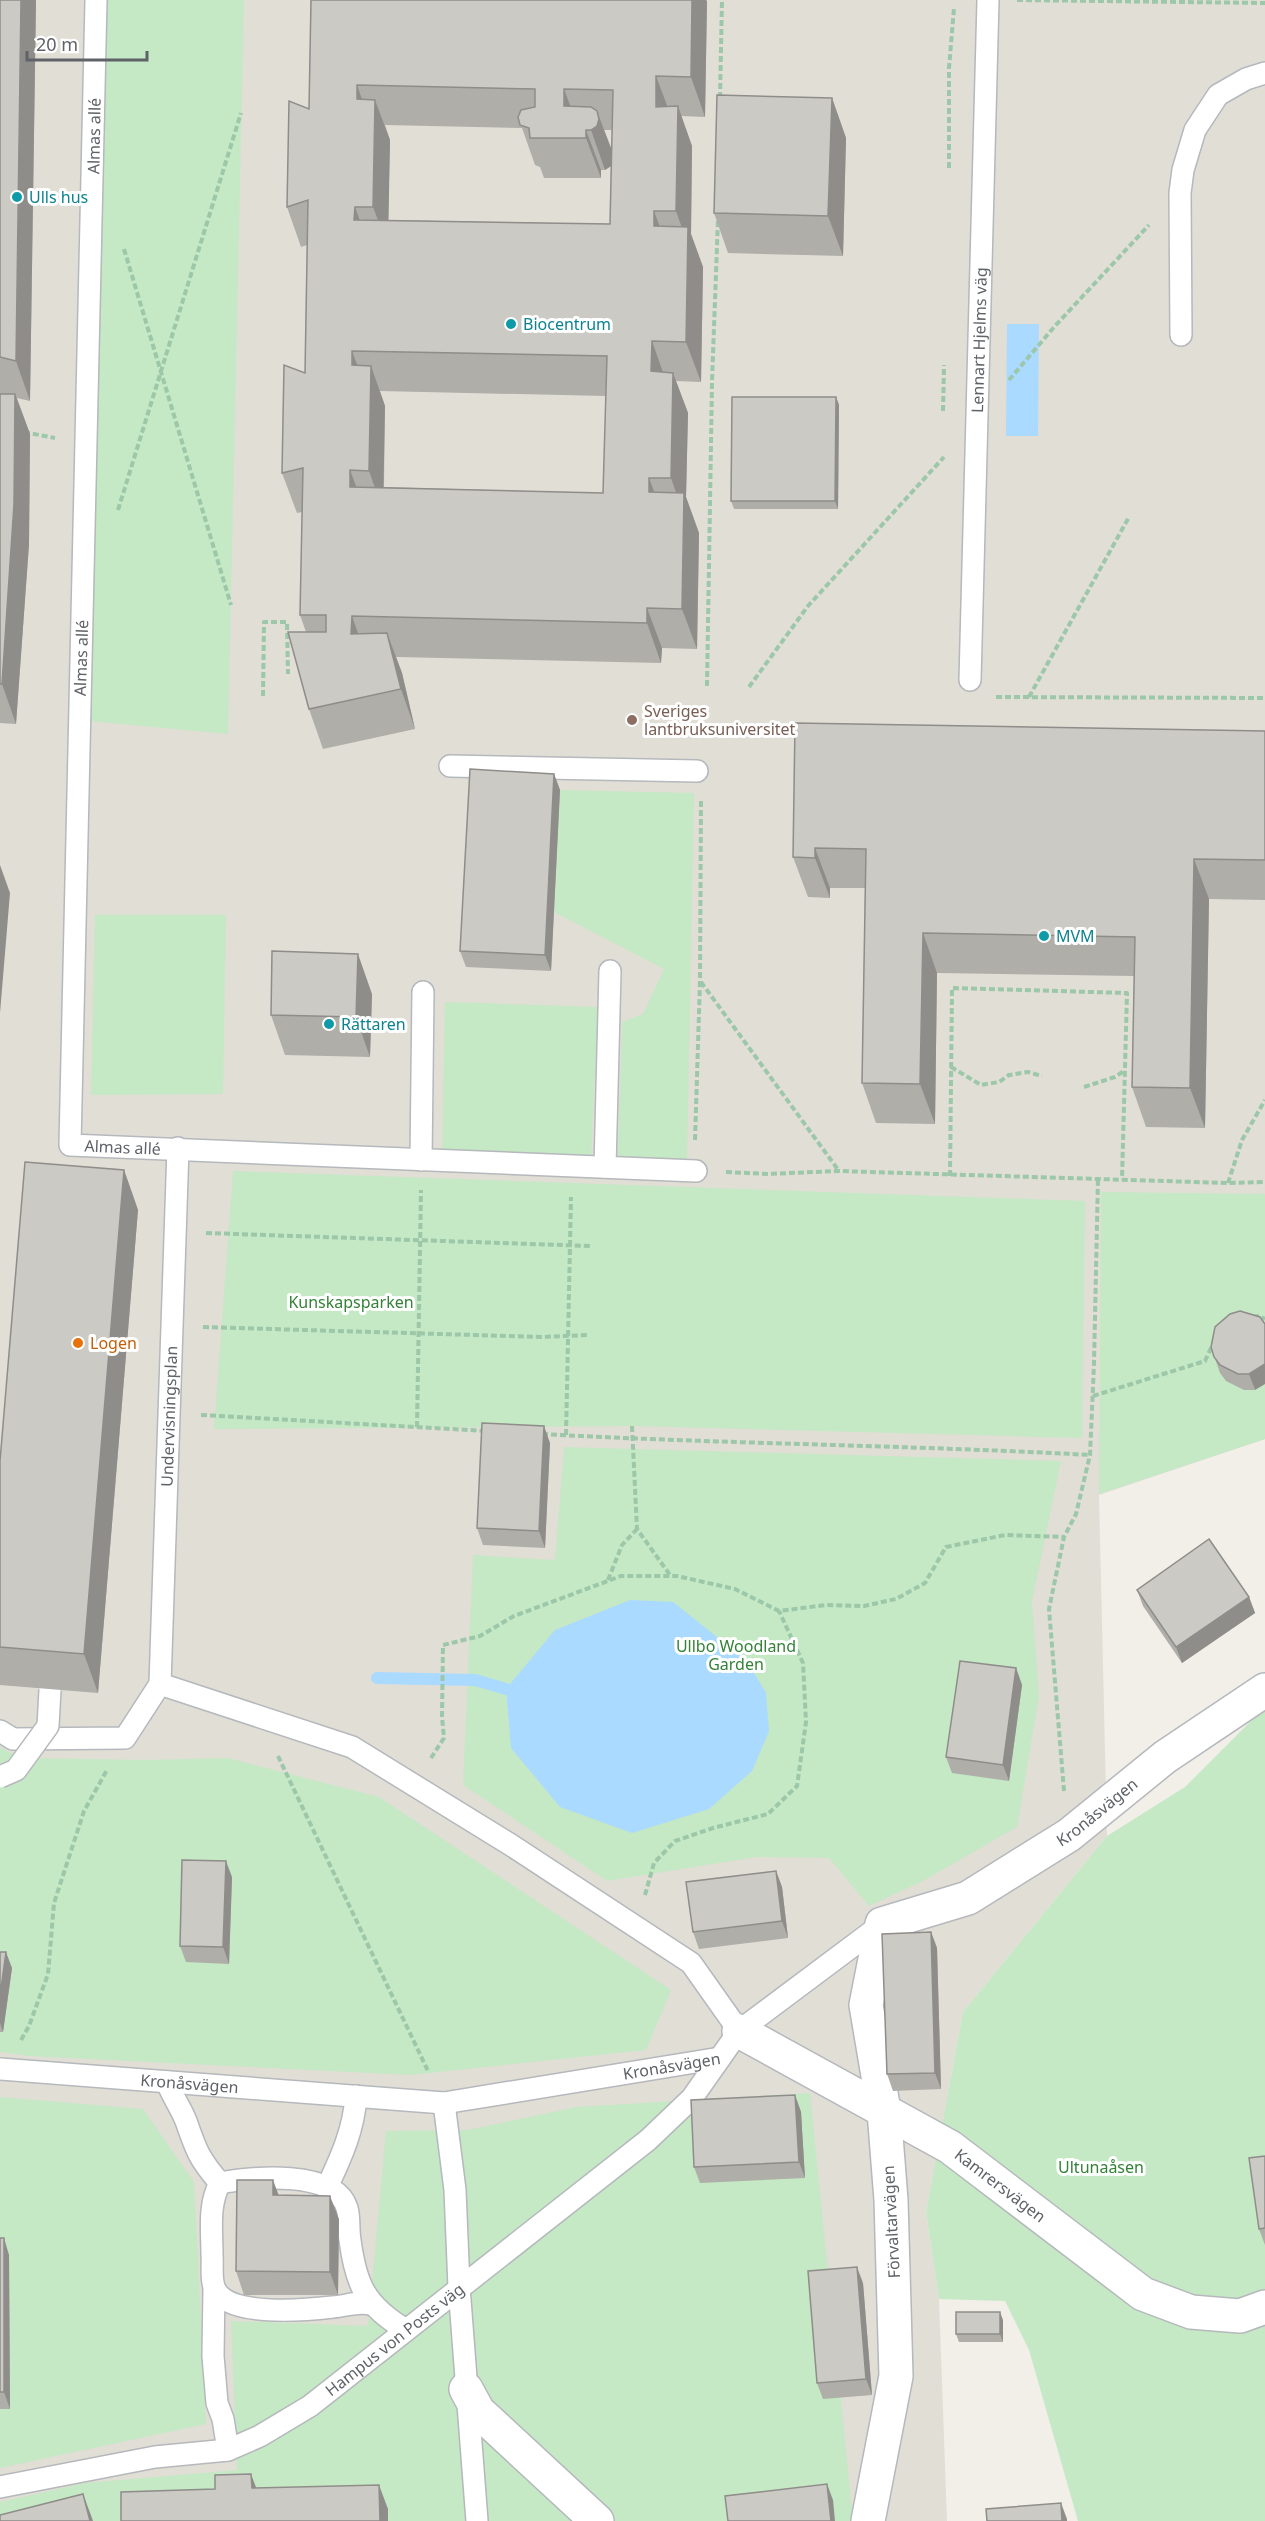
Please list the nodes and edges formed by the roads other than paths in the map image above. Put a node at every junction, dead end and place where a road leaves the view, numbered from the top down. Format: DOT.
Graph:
graph roads {
  1 [pos="96,0"];
  2 [pos="988,0"];
  3 [pos="1265,73"];
  4 [pos="1181,335"];
  5 [pos="970,680"];
  6 [pos="450,766"];
  7 [pos="697,771"];
  8 [pos="610,971"];
  9 [pos="423,992"];
  10 [pos="178,1148"];
  11 [pos="421,1160"];
  12 [pos="605,1167"];
  13 [pos="696,1171"];
  14 [pos="160,1684"];
  15 [pos="50,1690"];
  16 [pos="1265,1690"];
  17 [pos="0,1731"];
  18 [pos="0,1777"];
  19 [pos="882,1924"];
  20 [pos="739,2031"];
  21 [pos="720,2058"];
  22 [pos="1,2069"];
  23 [pos="168,2082"];
  24 [pos="356,2096"];
  25 [pos="444,2103"];
  26 [pos="884,2111"];
  27 [pos="220,2183"];
  28 [pos="327,2187"];
  29 [pos="459,2287"];
  30 [pos="214,2288"];
  31 [pos="373,2305"];
  32 [pos="1265,2307"];
  33 [pos="406,2330"];
  34 [pos="466,2389"];
  35 [pos="228,2450"];
  36 [pos="0,2487"];
  37 [pos="477,2521"];
  38 [pos="597,2521"];
  39 [pos="868,2521"];
  1 -- 10 [label="lane, Almas allé"];
  2 -- 5 [label="lane, Lennart Hjelms väg"];
  3 -- 4 [label="lane"];
  6 -- 7 [label="lane"];
  8 -- 12 [label="lane"];
  9 -- 11 [label="lane"];
  10 -- 11 [label="lane, Almas allé"];
  10 -- 14 [label="lane, Undervisningsplan"];
  11 -- 12 [label="lane, Almas allé"];
  12 -- 13 [label="lane, Almas allé"];
  14 -- 17 [label="lane"];
  14 -- 20 [label="lane"];
  15 -- 18 [label="lane, bridge"];
  16 -- 19 [label="street, Kronåsvägen"];
  19 -- 20 [label="lane, Kronåsvägen"];
  19 -- 26 [label="street, Förvaltarvägen"];
  20 -- 21 [label="lane, Kronåsvägen"];
  20 -- 26 [label="street, Kamrersvägen"];
  21 -- 25 [label="lane, Kronåsvägen"];
  21 -- 29 [label="lane, Hampus von Posts väg"];
  22 -- 23 [label="lane, Kronåsvägen"];
  23 -- 24 [label="lane, Kronåsvägen"];
  23 -- 27 [label="lane"];
  24 -- 25 [label="lane, Kronåsvägen"];
  24 -- 28 [label="lane"];
  25 -- 29 [label="lane"];
  26 -- 32 [label="street, Kamrersvägen"];
  26 -- 39 [label="street, Förvaltarvägen"];
  27 -- 28 [label="lane"];
  27 -- 30 [label="lane"];
  28 -- 31 [label="lane"];
  29 -- 33 [label="lane, Hampus von Posts väg"];
  29 -- 34 [label="lane"];
  30 -- 31 [label="lane"];
  30 -- 35 [label="lane"];
  31 -- 33 [label="lane"];
  33 -- 35 [label="lane, Hampus von Posts väg"];
  34 -- 37 [label="lane"];
  34 -- 38 [label="street"];
  35 -- 36 [label="lane, Hampus von Posts väg"];
}
